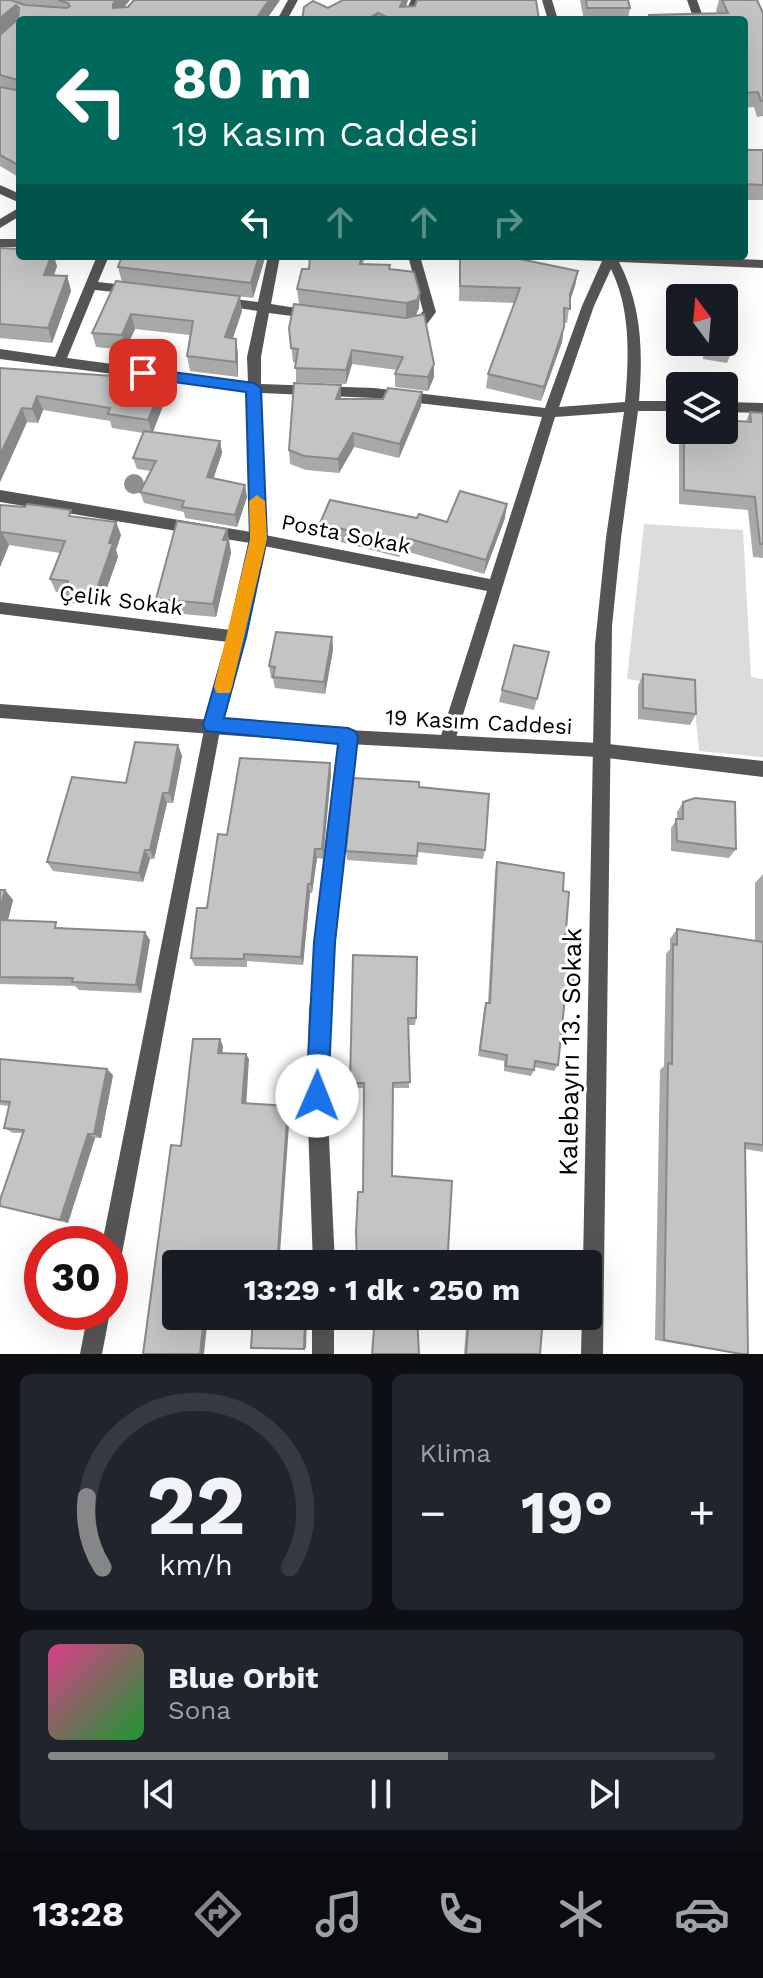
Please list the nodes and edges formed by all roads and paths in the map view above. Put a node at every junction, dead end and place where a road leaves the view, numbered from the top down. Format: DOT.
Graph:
graph roads {
  1 [pos="101,260"];
  2 [pos="273,260"];
  3 [pos="415,260"];
  4 [pos="608,260"];
  5 [pos="612,260"];
  6 [pos="686,260"];
  7 [pos="763,264"];
  8 [pos="90,285"];
  9 [pos="153,292"];
  10 [pos="200,298"];
  11 [pos="263,306"];
  12 [pos="325,317"];
  13 [pos="394,325"];
  14 [pos="0,354"];
  15 [pos="59,362"];
  16 [pos="254,388"];
  17 [pos="632,406"];
  18 [pos="666,406"];
  19 [pos="738,407"];
  20 [pos="763,408"];
  21 [pos="550,413"];
  22 [pos="0,496"];
  23 [pos="258,539"];
  24 [pos="494,586"];
  25 [pos="0,608"];
  26 [pos="237,637"];
  27 [pos="0,711"];
  28 [pos="213,725"];
  29 [pos="348,737"];
  30 [pos="447,742"];
  31 [pos="599,750"];
  32 [pos="763,769"];
  33 [pos="116,1226"];
  34 [pos="323,1250"];
  35 [pos="96,1330"];
  36 [pos="323,1330"];
  37 [pos="91,1354"];
  38 [pos="323,1354"];
  39 [pos="592,1354"];
  1 -- 8 [label="street"];
  2 -- 11 [label="street"];
  3 -- 13 [label="street"];
  4 -- 21 [label="street"];
  5 -- 17 [label="street, Kalebayırı 13. Sokak"];
  6 -- 7 [label="street"];
  8 -- 9 [label="street"];
  8 -- 15 [label="street"];
  10 -- 11 [label="street"];
  11 -- 12 [label="street"];
  11 -- 16 [label="street"];
  14 -- 15 [label="street"];
  15 -- 16 [label="street"];
  16 -- 21 [label="street"];
  16 -- 23 [label="street"];
  17 -- 18 [label="street"];
  17 -- 21 [label="street"];
  17 -- 31 [label="street, Kalebayırı 13. Sokak"];
  19 -- 20 [label="street"];
  21 -- 24 [label="street"];
  22 -- 23 [label="street, Posta Sokak"];
  23 -- 24 [label="street, Posta Sokak"];
  23 -- 26 [label="street"];
  24 -- 30 [label="street"];
  25 -- 26 [label="street, Çelik Sokak"];
  26 -- 28 [label="street"];
  27 -- 28 [label="street, 19 Kasım Caddesi"];
  28 -- 29 [label="street, 19 Kasım Caddesi"];
  28 -- 33 [label="street"];
  29 -- 30 [label="street, 19 Kasım Caddesi"];
  29 -- 34 [label="street"];
  30 -- 31 [label="street, 19 Kasım Caddesi"];
  31 -- 32 [label="street, 19 Kasım Caddesi"];
  31 -- 39 [label="street, Kalebayırı 13. Sokak"];
  35 -- 37 [label="street"];
  36 -- 38 [label="street"];
}
